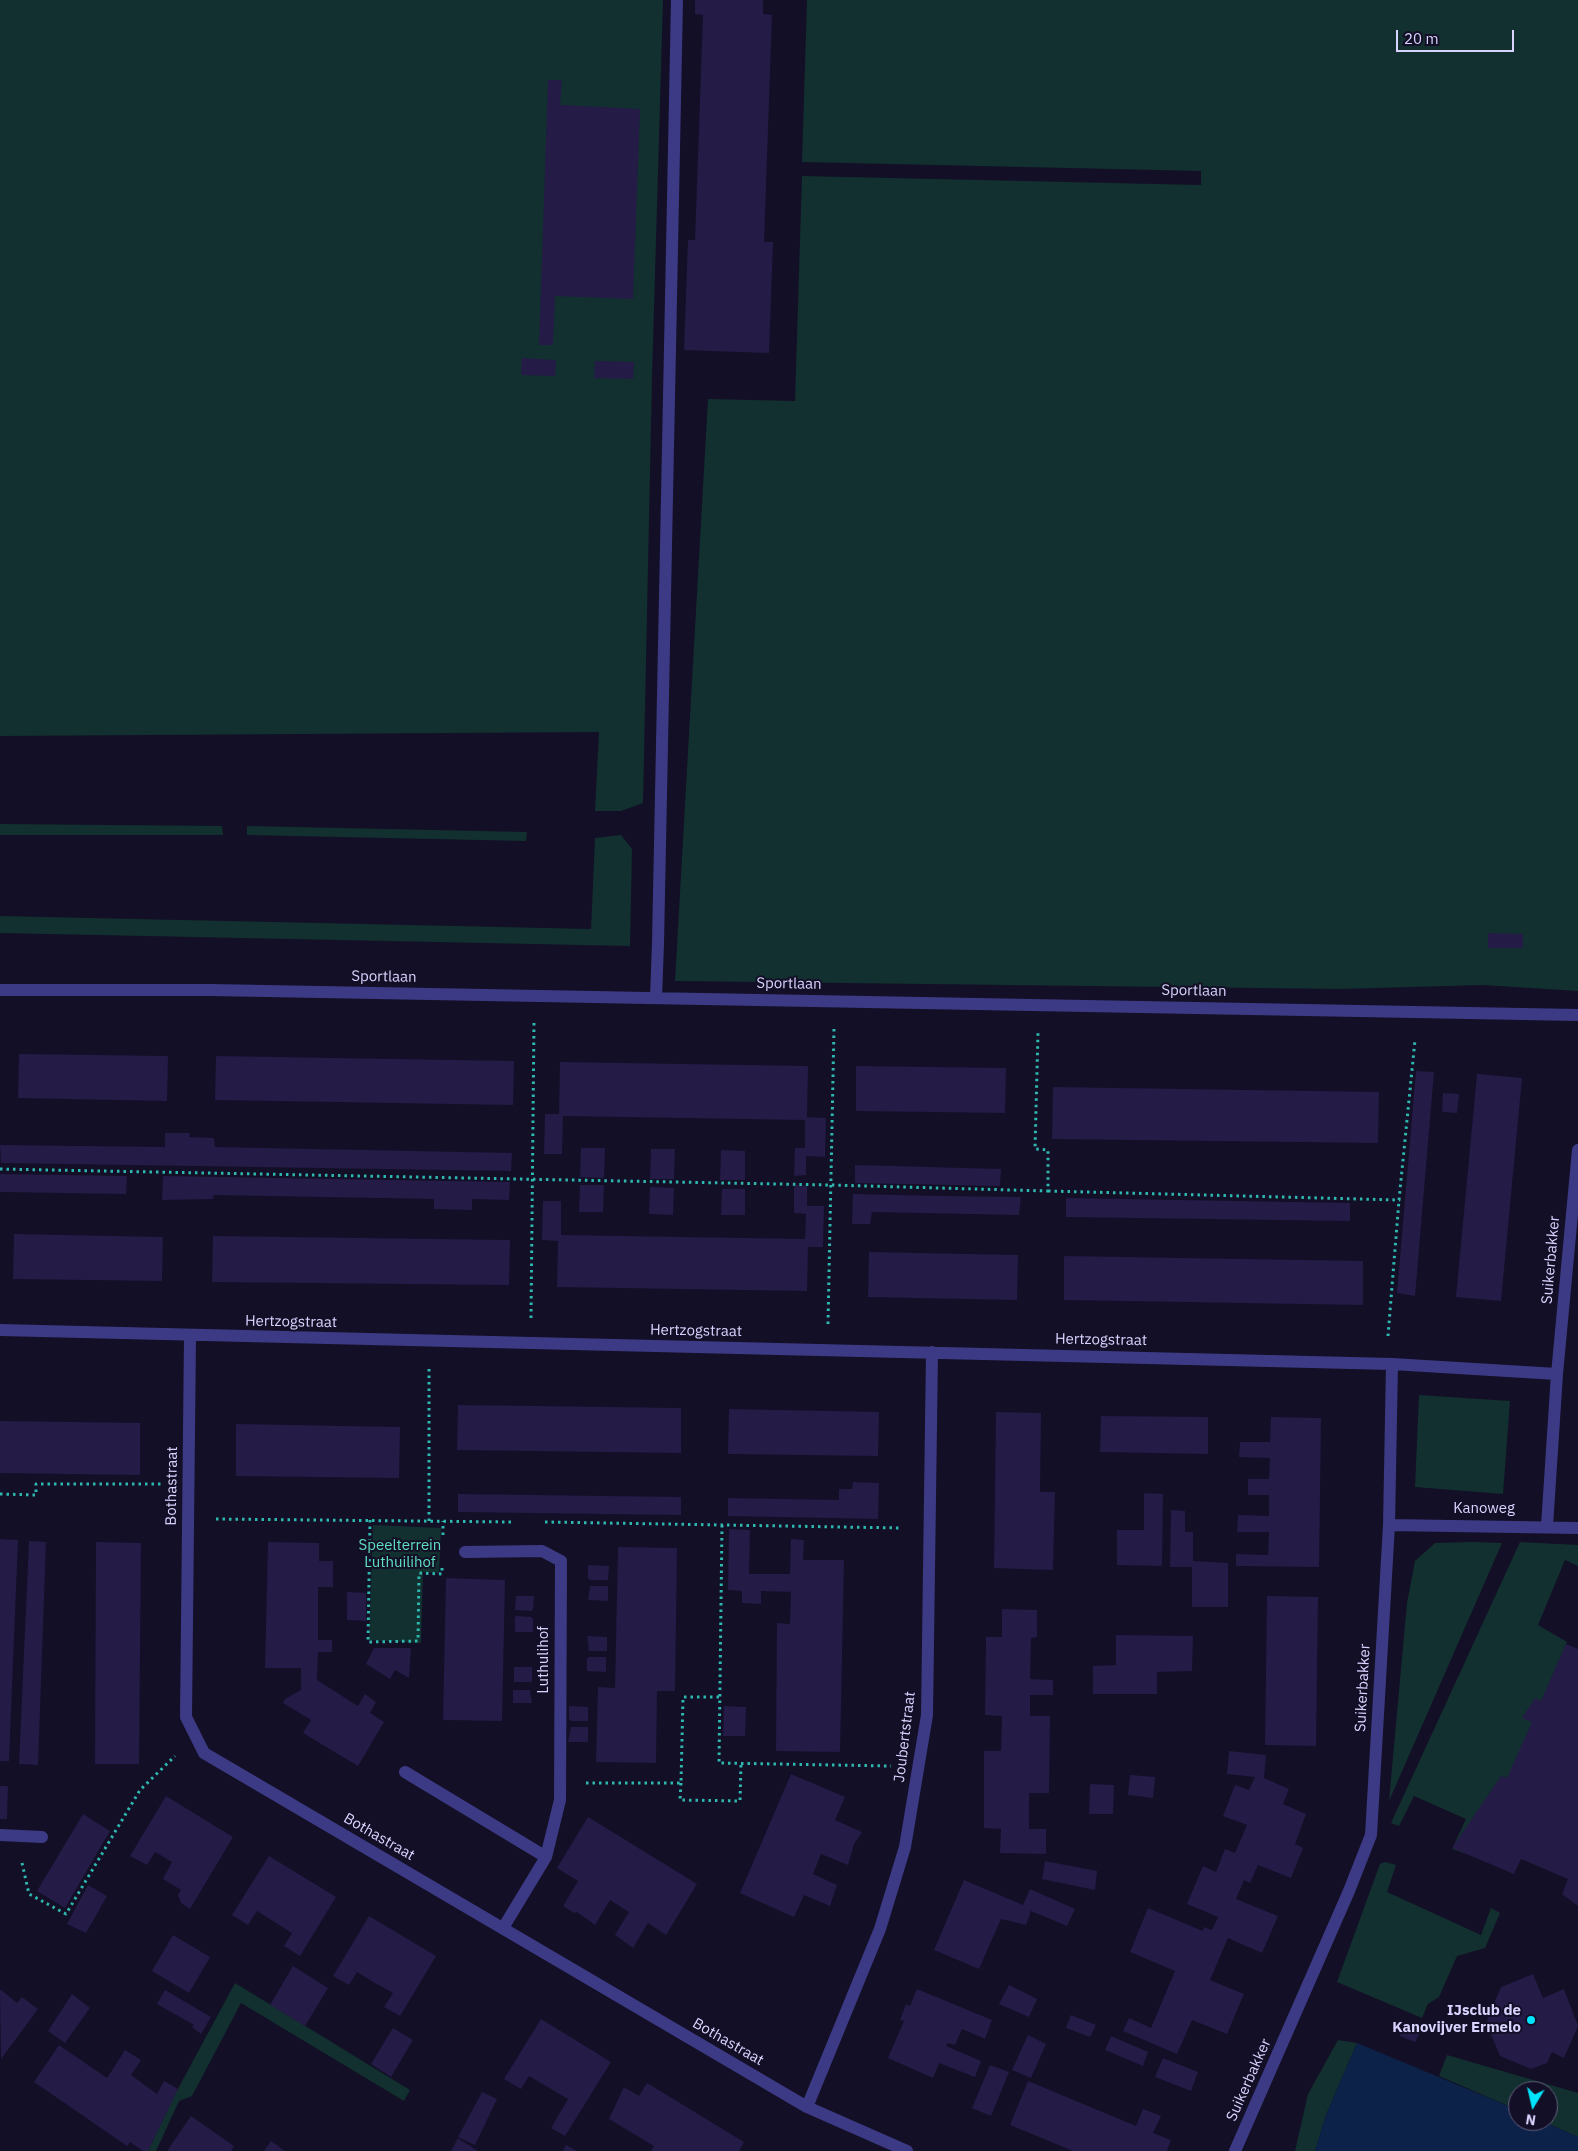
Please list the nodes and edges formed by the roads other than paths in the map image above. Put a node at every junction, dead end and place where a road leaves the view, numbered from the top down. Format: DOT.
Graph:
graph roads {
  1 [pos="678,0"];
  2 [pos="0,990"];
  3 [pos="656,998"];
  4 [pos="1578,1015"];
  5 [pos="1578,1150"];
  6 [pos="0,1330"];
  7 [pos="190,1336"];
  8 [pos="932,1352"];
  9 [pos="1389,1364"];
  10 [pos="1556,1374"];
  11 [pos="1389,1525"];
  12 [pos="1547,1526"];
  13 [pos="1578,1528"];
  14 [pos="465,1552"];
  15 [pos="405,1772"];
  16 [pos="0,1835"];
  17 [pos="42,1837"];
  18 [pos="546,1857"];
  19 [pos="503,1928"];
  20 [pos="807,2107"];
  21 [pos="907,2151"];
  22 [pos="1235,2151"];
  1 -- 3 [label="street"];
  2 -- 3 [label="street, Sportlaan"];
  3 -- 4 [label="street, Sportlaan"];
  5 -- 10 [label="street, Suikerbakker"];
  6 -- 7 [label="street, Hertzogstraat"];
  7 -- 8 [label="street, Hertzogstraat"];
  7 -- 19 [label="street, Bothastraat"];
  8 -- 9 [label="street, Hertzogstraat"];
  8 -- 20 [label="street, Joubertstraat"];
  9 -- 10 [label="street"];
  9 -- 11 [label="street, Suikerbakker"];
  10 -- 12 [label="street, Suikerbakker"];
  11 -- 12 [label="street, Kanoweg"];
  11 -- 22 [label="street, Suikerbakker"];
  12 -- 13 [label="street, Kanoweg"];
  14 -- 18 [label="street, Luthulihof"];
  15 -- 18 [label="street"];
  16 -- 17 [label="street"];
  18 -- 19 [label="street, Luthulihof"];
  19 -- 20 [label="street, Bothastraat"];
  20 -- 21 [label="street, Bothastraat"];
}
